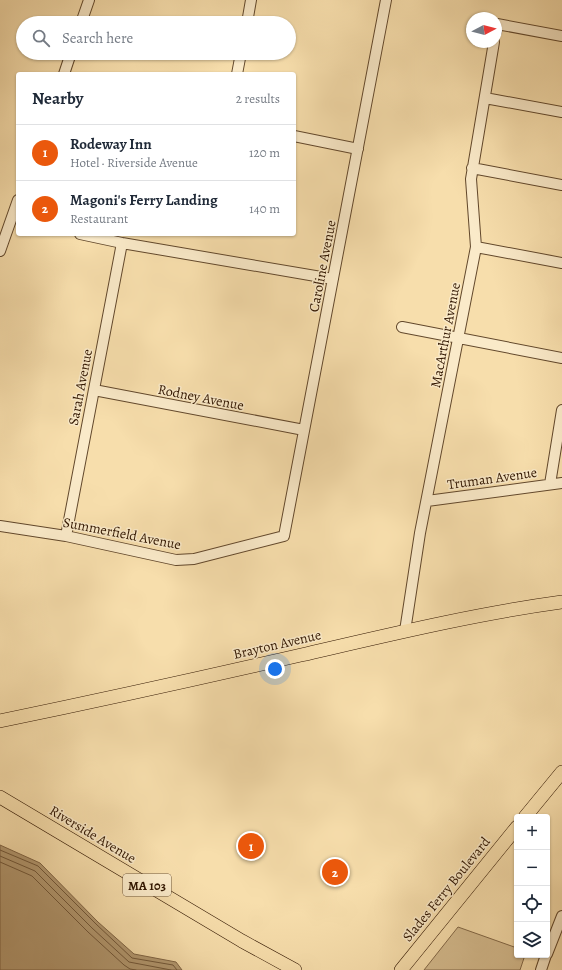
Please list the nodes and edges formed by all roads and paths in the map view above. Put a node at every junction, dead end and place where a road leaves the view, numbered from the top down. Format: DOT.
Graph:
graph roads {
  1 [pos="89,0"];
  2 [pos="251,0"];
  3 [pos="386,0"];
  4 [pos="83,16"];
  5 [pos="248,16"];
  6 [pos="502,29"];
  7 [pos="562,36"];
  8 [pos="493,48"];
  9 [pos="69,60"];
  10 [pos="240,60"];
  11 [pos="65,72"];
  12 [pos="238,72"];
  13 [pos="485,98"];
  14 [pos="562,112"];
  15 [pos="296,136"];
  16 [pos="358,149"];
  17 [pos="472,168"];
  18 [pos="562,185"];
  19 [pos="16,210"];
  20 [pos="14,221"];
  21 [pos="89,236"];
  22 [pos="122,243"];
  23 [pos="476,247"];
  24 [pos="0,251"];
  25 [pos="562,263"];
  26 [pos="333,279"];
  27 [pos="402,328"];
  28 [pos="458,338"];
  29 [pos="562,358"];
  30 [pos="94,390"];
  31 [pos="562,410"];
  32 [pos="304,430"];
  33 [pos="562,483"];
  34 [pos="550,484"];
  35 [pos="427,501"];
  36 [pos="0,526"];
  37 [pos="66,536"];
  38 [pos="284,536"];
  39 [pos="562,602"];
  40 [pos="405,631"];
  41 [pos="0,721"];
  42 [pos="560,779"];
  43 [pos="0,797"];
  44 [pos="528,814"];
  45 [pos="514,831"];
  46 [pos="562,916"];
  47 [pos="550,946"];
  48 [pos="546,958"];
  49 [pos="295,970"];
  50 [pos="401,970"];
  51 [pos="541,970"];
  1 -- 4 [label="street"];
  2 -- 5 [label="street"];
  3 -- 16 [label="street, Caroline Avenue"];
  6 -- 7 [label="street"];
  8 -- 13 [label="street, MacArthur Avenue"];
  9 -- 11 [label="street"];
  10 -- 12 [label="street"];
  13 -- 14 [label="street"];
  13 -- 17 [label="street, MacArthur Avenue"];
  15 -- 16 [label="street"];
  16 -- 26 [label="street, Caroline Avenue"];
  17 -- 18 [label="street"];
  17 -- 23 [label="street, MacArthur Avenue"];
  19 -- 20 [label="street"];
  20 -- 24 [label="street"];
  21 -- 22 [label="street"];
  22 -- 26 [label="street"];
  22 -- 30 [label="street, Sarah Avenue"];
  23 -- 25 [label="street"];
  23 -- 28 [label="street, MacArthur Avenue"];
  26 -- 32 [label="street, Caroline Avenue"];
  27 -- 28 [label="street"];
  28 -- 29 [label="street"];
  28 -- 35 [label="street, MacArthur Avenue"];
  30 -- 32 [label="street, Rodney Avenue"];
  30 -- 37 [label="street, Sarah Avenue"];
  31 -- 34 [label="street"];
  32 -- 38 [label="street, Caroline Avenue"];
  33 -- 34 [label="street, Truman Avenue"];
  34 -- 35 [label="street, Truman Avenue"];
  35 -- 40 [label="street, MacArthur Avenue"];
  36 -- 37 [label="street, Summerfield Avenue"];
  37 -- 38 [label="street, Summerfield Avenue"];
  39 -- 40 [label="main road, Brayton Avenue"];
  40 -- 41 [label="main road, Brayton Avenue"];
  42 -- 44 [label="main road"];
  43 -- 49 [label="main road, Riverside Avenue / MA 103"];
  45 -- 50 [label="main road, Slades Ferry Boulevard"];
  46 -- 47 [label="street"];
  48 -- 51 [label="street"];
}
